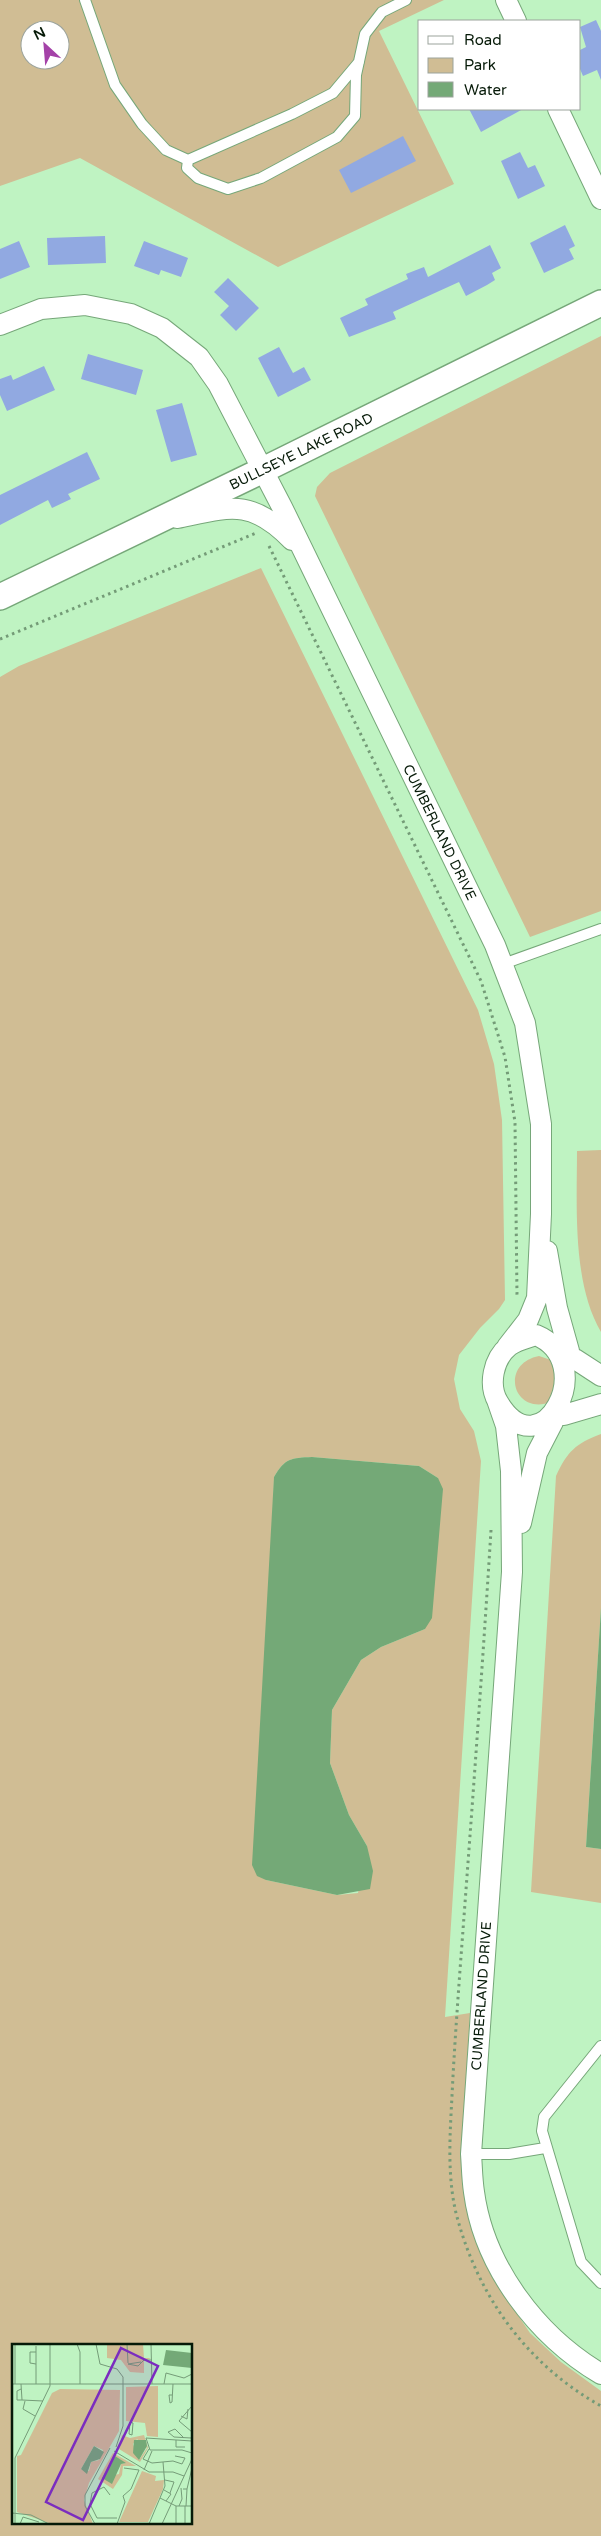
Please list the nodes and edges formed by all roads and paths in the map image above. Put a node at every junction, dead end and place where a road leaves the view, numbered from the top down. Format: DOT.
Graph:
graph roads {
  1 [pos="85,0"];
  2 [pos="406,0"];
  3 [pos="506,0"];
  4 [pos="516,20"];
  5 [pos="359,62"];
  6 [pos="558,110"];
  7 [pos="188,160"];
  8 [pos="601,199"];
  9 [pos="601,303"];
  10 [pos="0,326"];
  11 [pos="263,470"];
  12 [pos="151,524"];
  13 [pos="262,530"];
  14 [pos="266,539"];
  15 [pos="304,552"];
  16 [pos="0,597"];
  17 [pos="0,639"];
  18 [pos="601,929"];
  19 [pos="503,964"];
  20 [pos="541,1214"];
  21 [pos="517,1303"];
  22 [pos="507,1347"];
  23 [pos="572,1355"];
  24 [pos="601,1376"];
  25 [pos="497,1400"];
  26 [pos="601,1404"];
  27 [pos="559,1418"];
  28 [pos="492,1525"];
  29 [pos="512,1572"];
  30 [pos="601,2046"];
  31 [pos="545,2148"];
  32 [pos="471,2154"];
  33 [pos="601,2283"];
  34 [pos="601,2374"];
  35 [pos="601,2406"];
  1 -- 7 [label="lane"];
  2 -- 5 [label="lane"];
  3 -- 4 [label="street"];
  5 -- 7 [label="lane"];
  5 -- 7 [label="lane"];
  6 -- 8 [label="street"];
  9 -- 11 [label="street, BULLSEYE LAKE ROAD"];
  10 -- 11 [label="street, CUMBERLAND DRIVE"];
  11 -- 12 [label="street, BULLSEYE LAKE ROAD"];
  11 -- 15 [label="street, CUMBERLAND DRIVE"];
  12 -- 15 [label="street"];
  12 -- 16 [label="street, BULLSEYE LAKE ROAD"];
  13 -- 17 [label="path"];
  14 -- 21 [label="path"];
  15 -- 19 [label="street, CUMBERLAND DRIVE"];
  18 -- 19 [label="lane"];
  19 -- 20 [label="street, CUMBERLAND DRIVE"];
  20 -- 22 [label="street, CUMBERLAND DRIVE"];
  20 -- 23 [label="street, CUMBERLAND DRIVE"];
  22 -- 23 [label="street"];
  22 -- 25 [label="street"];
  23 -- 24 [label="street"];
  23 -- 27 [label="street"];
  25 -- 27 [label="street"];
  25 -- 29 [label="street, CUMBERLAND DRIVE"];
  26 -- 27 [label="street"];
  27 -- 29 [label="street, CUMBERLAND DRIVE"];
  28 -- 35 [label="path"];
  29 -- 32 [label="street, CUMBERLAND DRIVE"];
  30 -- 31 [label="lane"];
  31 -- 32 [label="lane"];
  31 -- 33 [label="lane"];
  32 -- 34 [label="street, CUMBERLAND DRIVE"];
}
